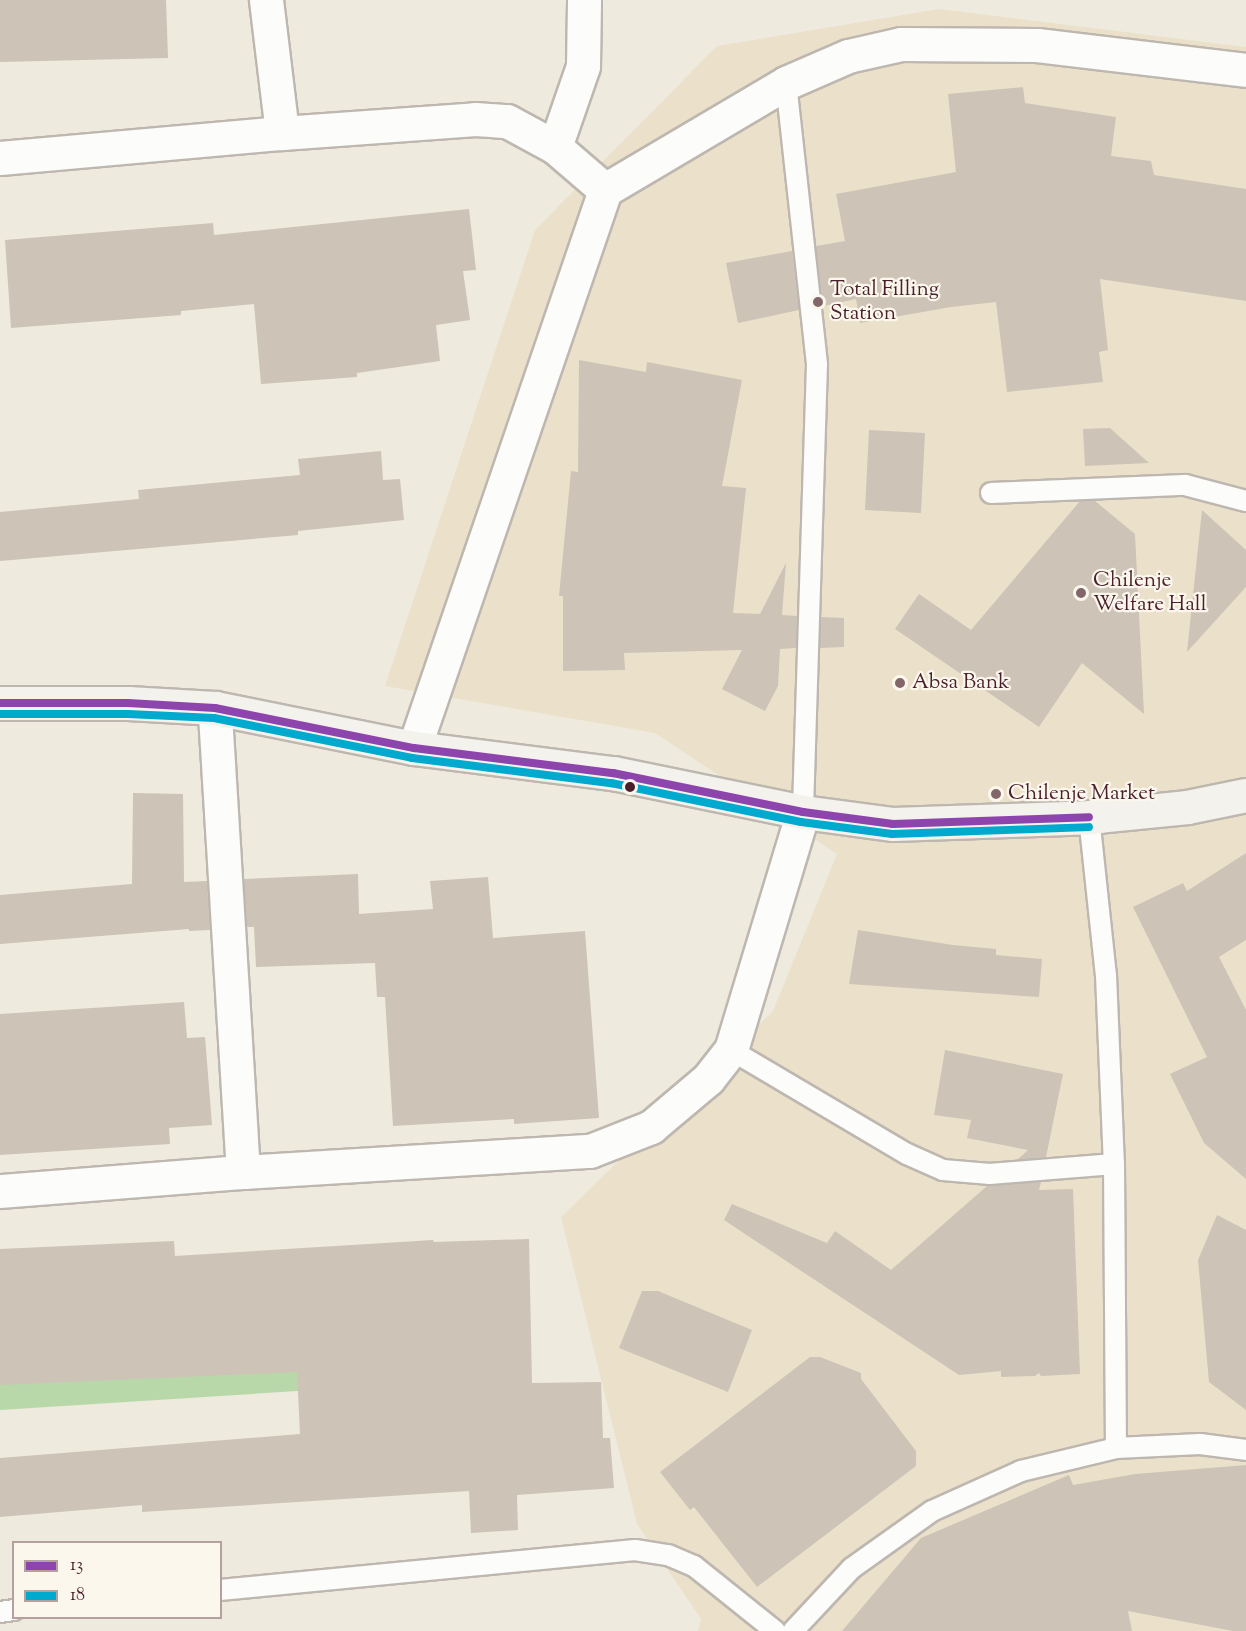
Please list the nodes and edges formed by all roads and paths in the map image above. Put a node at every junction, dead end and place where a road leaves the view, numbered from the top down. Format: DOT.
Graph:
graph roads {
  1 [pos="266,0"];
  2 [pos="584,0"];
  3 [pos="1246,70"];
  4 [pos="786,83"];
  5 [pos="282,133"];
  6 [pos="555,147"];
  7 [pos="0,158"];
  8 [pos="605,190"];
  9 [pos="991,493"];
  10 [pos="1246,501"];
  11 [pos="0,704"];
  12 [pos="215,708"];
  13 [pos="414,748"];
  14 [pos="1246,795"];
  15 [pos="803,812"];
  16 [pos="1089,818"];
  17 [pos="730,1050"];
  18 [pos="1114,1164"];
  19 [pos="243,1172"];
  20 [pos="0,1191"];
  21 [pos="1116,1448"];
  22 [pos="1246,1450"];
  23 [pos="222,1590"];
  24 [pos="775,1631"];
  25 [pos="793,1631"];
  1 -- 5 [label="street"];
  2 -- 6 [label="street"];
  3 -- 4 [label="street"];
  4 -- 8 [label="street"];
  4 -- 15 [label="lane"];
  5 -- 6 [label="street"];
  5 -- 7 [label="street"];
  6 -- 8 [label="street"];
  8 -- 13 [label="street"];
  9 -- 10 [label="lane"];
  11 -- 12 [label="main road"];
  12 -- 13 [label="main road"];
  12 -- 19 [label="street"];
  13 -- 15 [label="main road"];
  14 -- 16 [label="main road"];
  15 -- 16 [label="main road"];
  15 -- 17 [label="street"];
  16 -- 18 [label="lane"];
  17 -- 18 [label="lane"];
  17 -- 19 [label="street"];
  18 -- 21 [label="lane"];
  19 -- 20 [label="street"];
  21 -- 22 [label="lane"];
  21 -- 25 [label="lane"];
  23 -- 24 [label="lane"];
}
